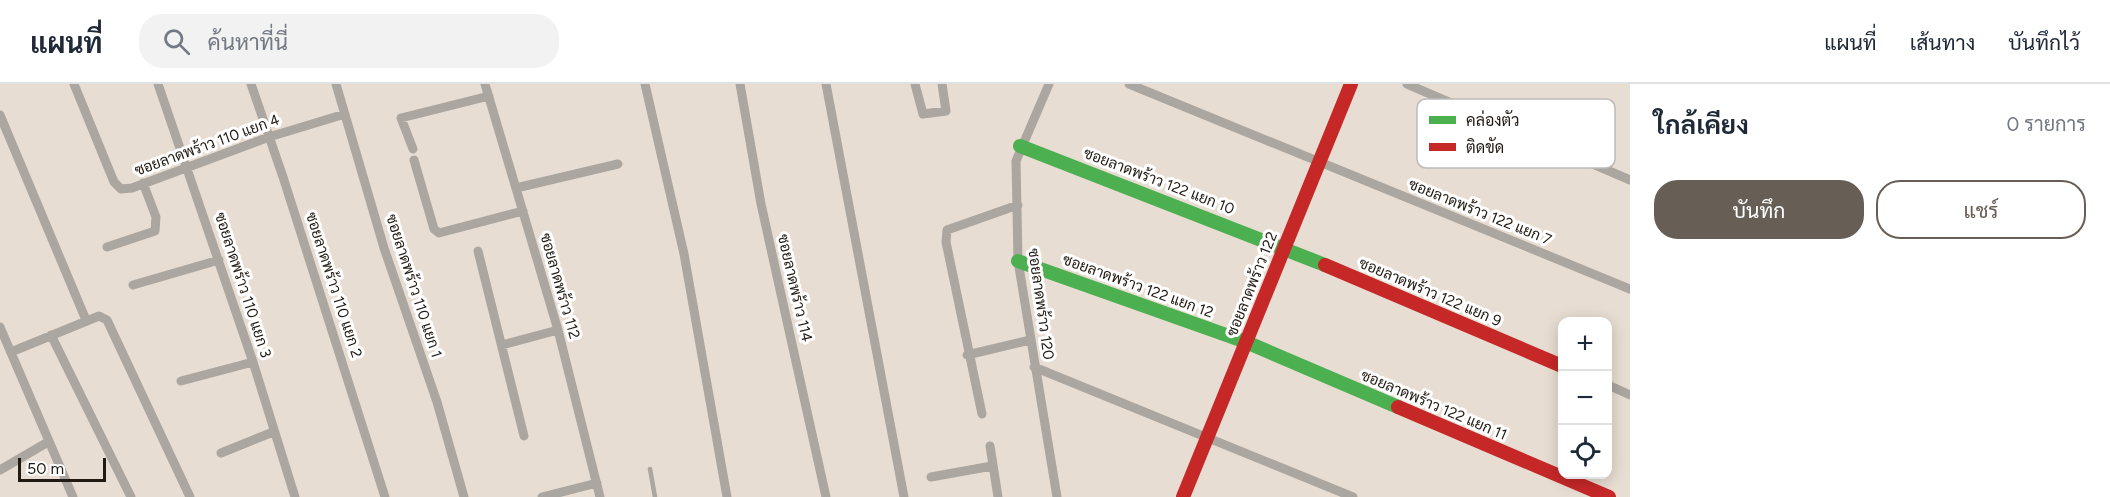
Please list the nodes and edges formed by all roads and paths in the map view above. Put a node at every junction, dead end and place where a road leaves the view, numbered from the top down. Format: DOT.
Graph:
graph roads {
  1 [pos="74,84"];
  2 [pos="158,84"];
  3 [pos="250,84"];
  4 [pos="336,84"];
  5 [pos="486,84"];
  6 [pos="645,84"];
  7 [pos="740,84"];
  8 [pos="826,84"];
  9 [pos="915,84"];
  10 [pos="942,84"];
  11 [pos="1049,84"];
  12 [pos="1129,84"];
  13 [pos="1352,84"];
  14 [pos="1407,84"];
  15 [pos="489,96"];
  16 [pos="1442,99"];
  17 [pos="345,114"];
  18 [pos="0,115"];
  19 [pos="269,137"];
  20 [pos="1020,146"];
  21 [pos="413,149"];
  22 [pos="414,160"];
  23 [pos="1320,162"];
  24 [pos="618,164"];
  25 [pos="187,166"];
  26 [pos="1602,168"];
  27 [pos="1630,180"];
  28 [pos="143,183"];
  29 [pos="516,188"];
  30 [pos="1018,205"];
  31 [pos="523,211"];
  32 [pos="107,247"];
  33 [pos="1285,248"];
  34 [pos="478,251"];
  35 [pos="219,260"];
  36 [pos="1018,261"];
  37 [pos="133,285"];
  38 [pos="1630,289"];
  39 [pos="86,320"];
  40 [pos="0,327"];
  41 [pos="558,330"];
  42 [pos="51,335"];
  43 [pos="1030,340"];
  44 [pos="1246,342"];
  45 [pos="502,345"];
  46 [pos="11,352"];
  47 [pos="967,355"];
  48 [pos="253,362"];
  49 [pos="1558,364"];
  50 [pos="1034,367"];
  51 [pos="181,381"];
  52 [pos="1612,387"];
  53 [pos="1630,395"];
  54 [pos="982,414"];
  55 [pos="273,432"];
  56 [pos="524,436"];
  57 [pos="1207,439"];
  58 [pos="48,442"];
  59 [pos="990,446"];
  60 [pos="221,453"];
  61 [pos="992,466"];
  62 [pos="650,469"];
  63 [pos="0,470"];
  64 [pos="931,477"];
  65 [pos="597,483"];
  66 [pos="73,497"];
  67 [pos="130,497"];
  68 [pos="190,497"];
  69 [pos="294,497"];
  70 [pos="385,497"];
  71 [pos="464,497"];
  72 [pos="542,497"];
  73 [pos="600,497"];
  74 [pos="655,497"];
  75 [pos="727,497"];
  76 [pos="826,497"];
  77 [pos="904,497"];
  78 [pos="998,497"];
  79 [pos="1057,497"];
  80 [pos="1184,497"];
  81 [pos="1353,497"];
  82 [pos="1610,497"];
  1 -- 28 [label="street, ซอยลาดพร้าว 110 แยก 4"];
  2 -- 25 [label="street, ซอยลาดพร้าว 110 แยก 3"];
  3 -- 19 [label="street, ซอยลาดพร้าว 110 แยก 2"];
  4 -- 17 [label="street, ซอยลาดพร้าว 110 แยก 1"];
  5 -- 15 [label="street, ซอยลาดพร้าว 112"];
  6 -- 75 [label="street"];
  7 -- 76 [label="street, ซอยลาดพร้าว 114"];
  8 -- 77 [label="street"];
  9 -- 10 [label="street"];
  11 -- 20 [label="street, ซอยลาดพร้าว 120"];
  12 -- 23 [label="street, ซอยลาดพร้าว 122 แยก 7"];
  13 -- 23 [label="street, ซอยลาดพร้าว 122"];
  14 -- 16 [label="street"];
  15 -- 21 [label="street"];
  15 -- 29 [label="street, ซอยลาดพร้าว 112"];
  17 -- 19 [label="street, ซอยลาดพร้าว 110 แยก 4"];
  17 -- 71 [label="street, ซอยลาดพร้าว 110 แยก 1"];
  18 -- 39 [label="street"];
  19 -- 25 [label="street, ซอยลาดพร้าว 110 แยก 4"];
  19 -- 70 [label="street, ซอยลาดพร้าว 110 แยก 2"];
  20 -- 30 [label="street, ซอยลาดพร้าว 120"];
  20 -- 33 [label="street, ซอยลาดพร้าว 122 แยก 10"];
  22 -- 31 [label="street"];
  23 -- 33 [label="street, ซอยลาดพร้าว 122"];
  23 -- 38 [label="street, ซอยลาดพร้าว 122 แยก 7"];
  24 -- 29 [label="street"];
  25 -- 28 [label="street, ซอยลาดพร้าว 110 แยก 4"];
  25 -- 35 [label="street, ซอยลาดพร้าว 110 แยก 3"];
  26 -- 27 [label="street"];
  28 -- 32 [label="street"];
  29 -- 31 [label="street, ซอยลาดพร้าว 112"];
  30 -- 36 [label="street, ซอยลาดพร้าว 120"];
  30 -- 47 [label="street"];
  31 -- 41 [label="street, ซอยลาดพร้าว 112"];
  33 -- 44 [label="street, ซอยลาดพร้าว 122"];
  33 -- 49 [label="street, ซอยลาดพร้าว 122 แยก 9"];
  34 -- 45 [label="street"];
  35 -- 37 [label="street"];
  35 -- 48 [label="street, ซอยลาดพร้าว 110 แยก 3"];
  36 -- 43 [label="street, ซอยลาดพร้าว 120"];
  36 -- 44 [label="street, ซอยลาดพร้าว 122 แยก 12"];
  39 -- 42 [label="street"];
  39 -- 68 [label="street"];
  40 -- 46 [label="street"];
  41 -- 45 [label="street"];
  41 -- 65 [label="street, ซอยลาดพร้าว 112"];
  42 -- 46 [label="street"];
  42 -- 67 [label="street"];
  43 -- 47 [label="street"];
  43 -- 50 [label="street, ซอยลาดพร้าว 120"];
  44 -- 57 [label="street, ซอยลาดพร้าว 122"];
  44 -- 82 [label="street, ซอยลาดพร้าว 122 แยก 11"];
  45 -- 56 [label="street"];
  46 -- 58 [label="street"];
  47 -- 54 [label="street"];
  48 -- 51 [label="street"];
  48 -- 55 [label="street, ซอยลาดพร้าว 110 แยก 3"];
  50 -- 57 [label="street"];
  50 -- 79 [label="street, ซอยลาดพร้าว 120"];
  52 -- 53 [label="street"];
  55 -- 60 [label="street"];
  55 -- 69 [label="street, ซอยลาดพร้าว 110 แยก 3"];
  57 -- 80 [label="street, ซอยลาดพร้าว 122"];
  57 -- 81 [label="street"];
  58 -- 63 [label="street"];
  58 -- 66 [label="street"];
  59 -- 61 [label="street"];
  61 -- 64 [label="street"];
  61 -- 78 [label="street"];
  62 -- 74 [label="lane"];
  65 -- 72 [label="street"];
  65 -- 73 [label="street, ซอยลาดพร้าว 112"];
}
